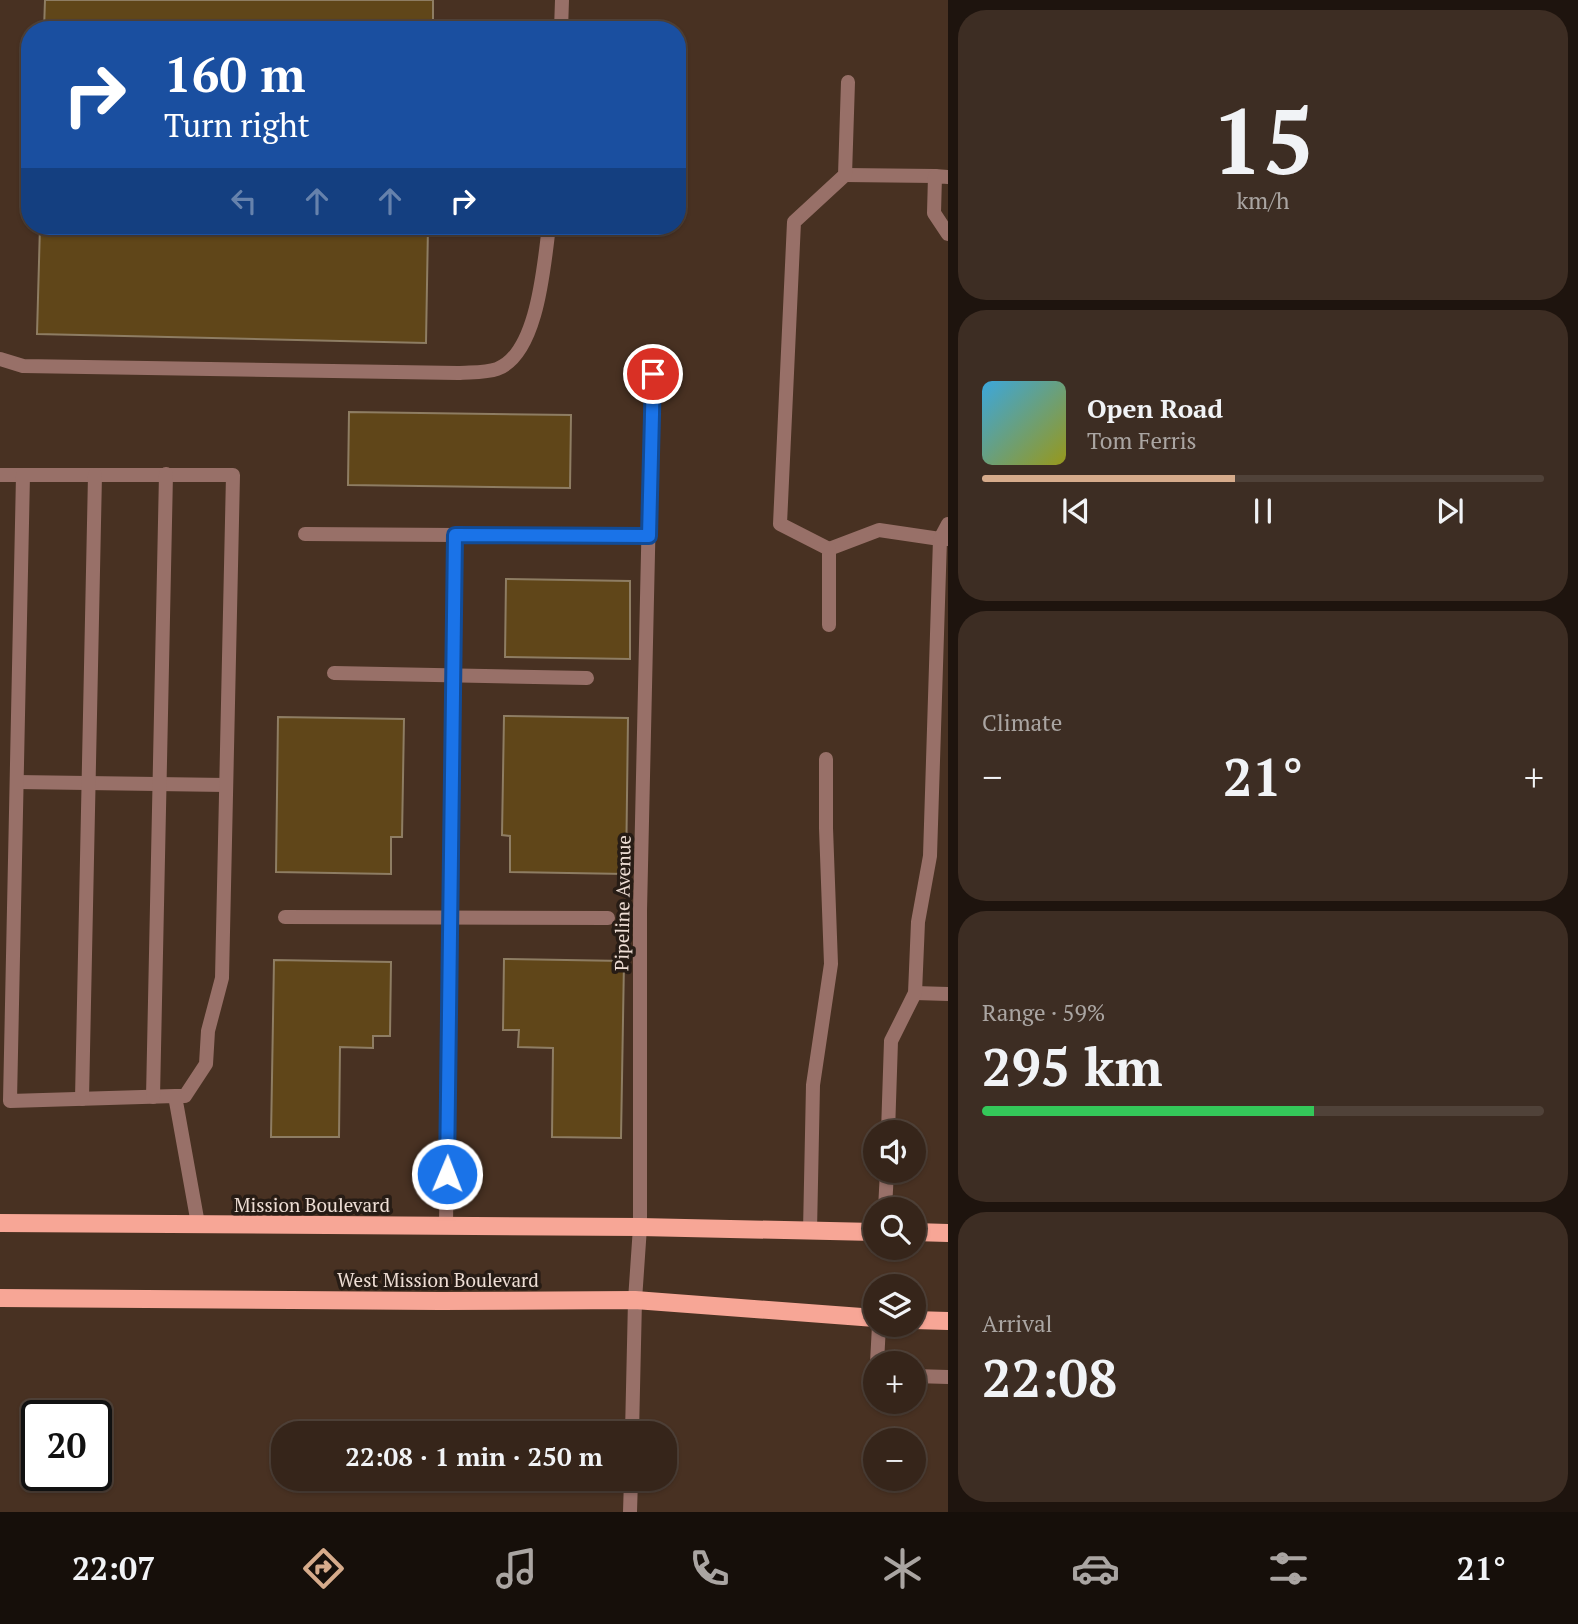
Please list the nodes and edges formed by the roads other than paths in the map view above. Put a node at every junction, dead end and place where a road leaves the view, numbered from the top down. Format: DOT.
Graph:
graph roads {
  1 [pos="562,0"];
  2 [pos="561,21"];
  3 [pos="848,82"];
  4 [pos="845,175"];
  5 [pos="941,177"];
  6 [pos="948,234"];
  7 [pos="548,235"];
  8 [pos="0,359"];
  9 [pos="653,374"];
  10 [pos="166,474"];
  11 [pos="0,475"];
  12 [pos="23,475"];
  13 [pos="95,475"];
  14 [pos="948,524"];
  15 [pos="304,534"];
  16 [pos="455,535"];
  17 [pos="649,536"];
  18 [pos="944,539"];
  19 [pos="830,549"];
  20 [pos="829,625"];
  21 [pos="334,673"];
  22 [pos="453,676"];
  23 [pos="587,678"];
  24 [pos="826,759"];
  25 [pos="17,782"];
  26 [pos="89,783"];
  27 [pos="160,784"];
  28 [pos="226,785"];
  29 [pos="285,917"];
  30 [pos="450,917"];
  31 [pos="608,918"];
  32 [pos="915,993"];
  33 [pos="948,994"];
  34 [pos="175,1096"];
  35 [pos="153,1097"];
  36 [pos="82,1099"];
  37 [pos="888,1120"];
  38 [pos="0,1223"];
  39 [pos="198,1224"];
  40 [pos="446,1226"];
  41 [pos="640,1227"];
  42 [pos="810,1231"];
  43 [pos="863,1232"];
  44 [pos="926,1233"];
  45 [pos="948,1233"];
  46 [pos="0,1298"];
  47 [pos="635,1300"];
  48 [pos="863,1317"];
  49 [pos="926,1320"];
  50 [pos="948,1321"];
  51 [pos="926,1376"];
  52 [pos="948,1377"];
  53 [pos="632,1421"];
  54 [pos="631,1491"];
  55 [pos="631,1512"];
  1 -- 2 [label="street"];
  3 -- 4 [label="street"];
  4 -- 5 [label="street"];
  4 -- 19 [label="street"];
  5 -- 6 [label="street"];
  7 -- 8 [label="street"];
  9 -- 17 [label="street, Pipeline Avenue"];
  10 -- 13 [label="street"];
  10 -- 27 [label="street"];
  10 -- 28 [label="street"];
  11 -- 12 [label="street"];
  12 -- 13 [label="street"];
  12 -- 25 [label="street"];
  13 -- 26 [label="street"];
  14 -- 18 [label="street"];
  15 -- 16 [label="street"];
  16 -- 17 [label="street"];
  16 -- 22 [label="street"];
  17 -- 41 [label="street, Pipeline Avenue"];
  18 -- 19 [label="street"];
  18 -- 32 [label="street"];
  19 -- 20 [label="street"];
  21 -- 22 [label="street"];
  22 -- 23 [label="street"];
  22 -- 30 [label="street"];
  24 -- 42 [label="street"];
  25 -- 26 [label="street"];
  25 -- 36 [label="street"];
  26 -- 27 [label="street"];
  26 -- 36 [label="street"];
  27 -- 28 [label="street"];
  27 -- 35 [label="street"];
  28 -- 34 [label="street"];
  29 -- 30 [label="street"];
  30 -- 31 [label="street"];
  30 -- 40 [label="street"];
  32 -- 33 [label="street"];
  32 -- 37 [label="street"];
  34 -- 35 [label="street"];
  34 -- 39 [label="street"];
  35 -- 36 [label="street"];
  38 -- 39 [label="main road, Mission Boulevard"];
  39 -- 40 [label="main road, Mission Boulevard"];
  40 -- 41 [label="main road, Mission Boulevard"];
  41 -- 42 [label="main road, Mission Boulevard"];
  41 -- 47 [label="street, Pipeline Avenue"];
  42 -- 43 [label="main road, Mission Boulevard"];
  44 -- 45 [label="main road"];
  46 -- 47 [label="main road, West Mission Boulevard"];
  47 -- 48 [label="main road, West Mission Boulevard"];
  47 -- 53 [label="street, Pipeline Avenue"];
  49 -- 50 [label="main road"];
  51 -- 52 [label="street"];
  54 -- 55 [label="street"];
}
